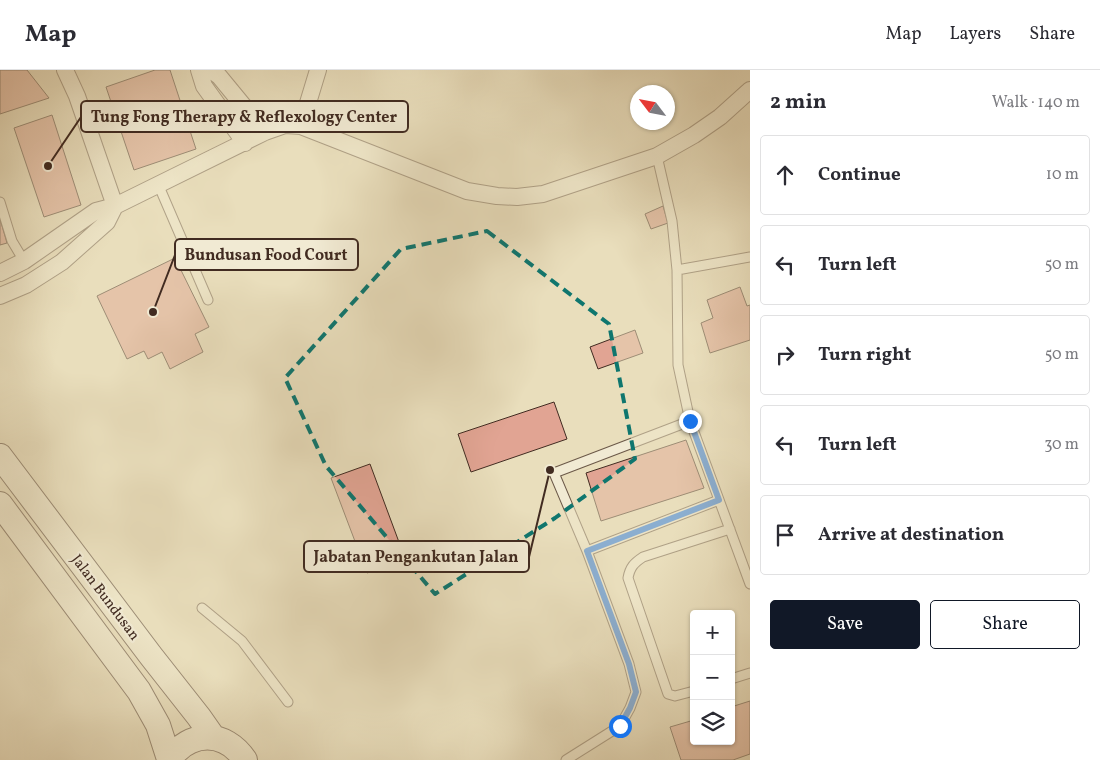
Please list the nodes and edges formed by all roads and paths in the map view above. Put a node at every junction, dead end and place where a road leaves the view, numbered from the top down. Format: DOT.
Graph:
graph roads {
  1 [pos="65,70"];
  2 [pos="199,70"];
  3 [pos="211,70"];
  4 [pos="318,70"];
  5 [pos="750,90"];
  6 [pos="301,126"];
  7 [pos="265,132"];
  8 [pos="245,143"];
  9 [pos="657,156"];
  10 [pos="158,184"];
  11 [pos="0,202"];
  12 [pos="115,206"];
  13 [pos="750,258"];
  14 [pos="24,261"];
  15 [pos="677,270"];
  16 [pos="0,272"];
  17 [pos="0,296"];
  18 [pos="208,300"];
  19 [pos="690,421"];
  20 [pos="0,456"];
  21 [pos="719,500"];
  22 [pos="0,504"];
  23 [pos="730,528"];
  24 [pos="587,551"];
  25 [pos="750,584"];
  26 [pos="202,608"];
  27 [pos="750,673"];
  28 [pos="735,678"];
  29 [pos="690,692"];
  30 [pos="288,702"];
  31 [pos="213,737"];
  32 [pos="169,760"];
  33 [pos="245,760"];
  34 [pos="566,760"];
  1 -- 12 [label="street"];
  2 -- 8 [label="street"];
  3 -- 7 [label="street"];
  4 -- 6 [label="street"];
  5 -- 9 [label="street"];
  6 -- 7 [label="street"];
  6 -- 9 [label="street"];
  7 -- 8 [label="street"];
  8 -- 10 [label="street"];
  9 -- 15 [label="lane"];
  10 -- 12 [label="street"];
  10 -- 18 [label="lane"];
  11 -- 14 [label="lane"];
  12 -- 14 [label="street"];
  12 -- 17 [label="street"];
  13 -- 15 [label="lane"];
  14 -- 16 [label="street"];
  15 -- 19 [label="lane"];
  19 -- 21 [label="lane"];
  19 -- 24 [label="lane"];
  20 -- 31 [label="main road, Jalan Bundusan"];
  21 -- 23 [label="lane"];
  21 -- 24 [label="lane"];
  22 -- 32 [label="main road, Jalan Bundusan"];
  23 -- 25 [label="lane"];
  23 -- 29 [label="lane"];
  24 -- 34 [label="lane"];
  26 -- 30 [label="lane"];
  27 -- 28 [label="lane"];
  31 -- 32 [label="main road, Jalan Bundusan"];
  31 -- 33 [label="main road, Jalan Bundusan"];
}
